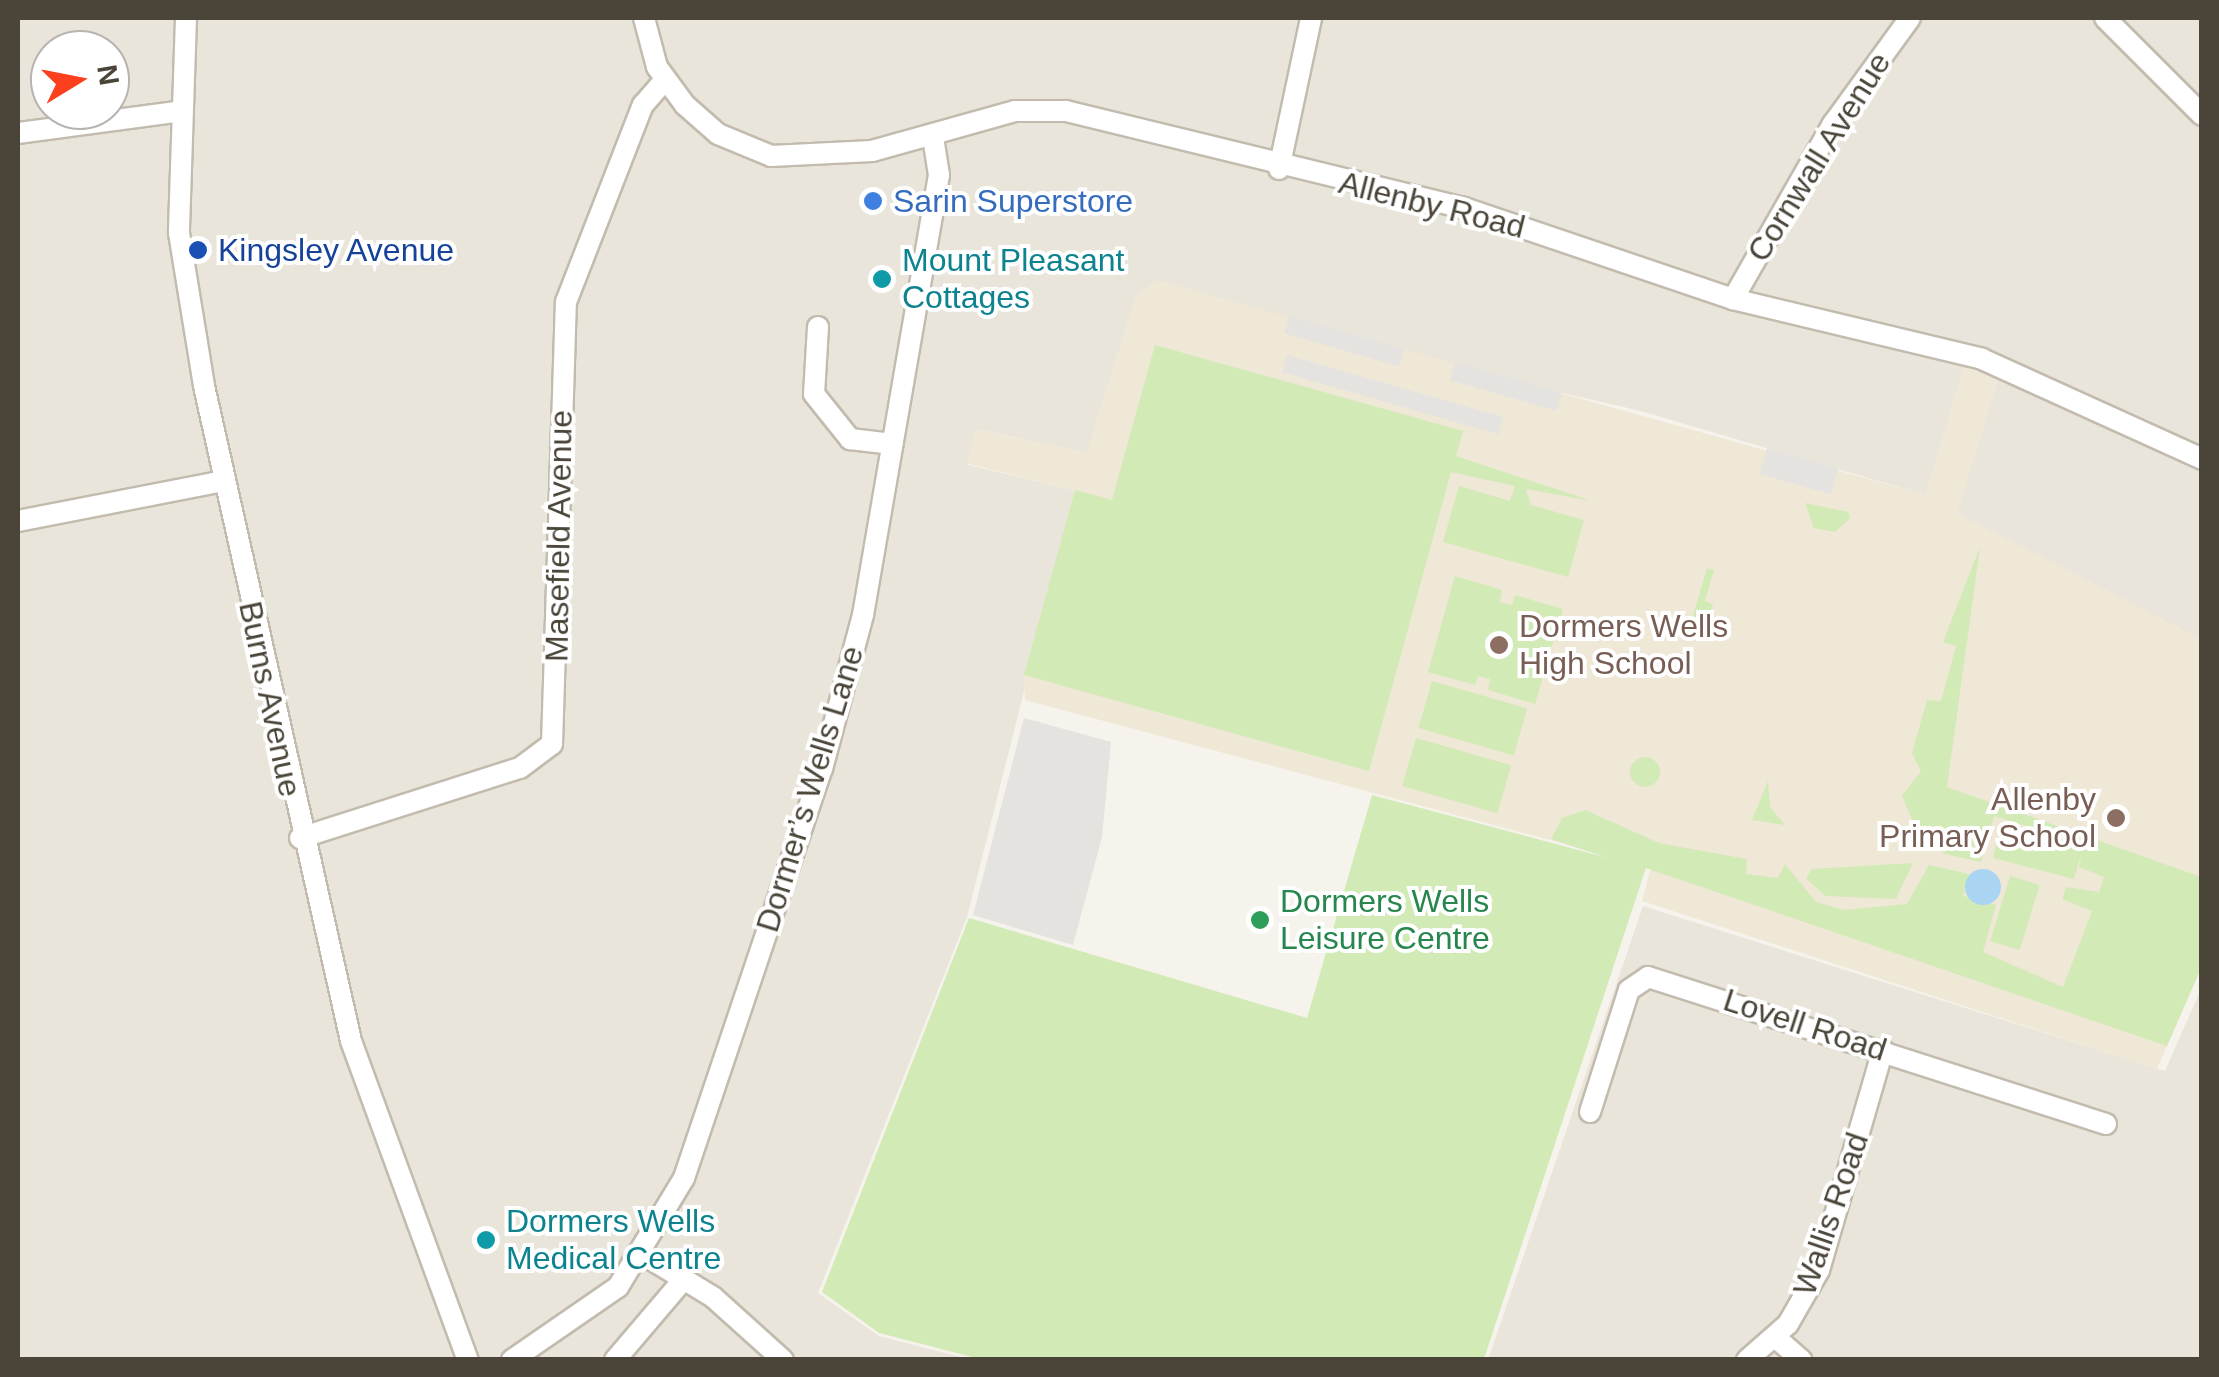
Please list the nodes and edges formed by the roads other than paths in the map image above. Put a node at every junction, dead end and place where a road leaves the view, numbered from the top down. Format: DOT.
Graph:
graph roads {
  1 [pos="186,18"];
  2 [pos="644,18"];
  3 [pos="1311,18"];
  4 [pos="1910,18"];
  5 [pos="2105,18"];
  6 [pos="665,80"];
  7 [pos="176,112"];
  8 [pos="2202,115"];
  9 [pos="18,133"];
  10 [pos="933,137"];
  11 [pos="1279,169"];
  12 [pos="1732,299"];
  13 [pos="818,327"];
  14 [pos="894,444"];
  15 [pos="2202,459"];
  16 [pos="224,481"];
  17 [pos="18,522"];
  18 [pos="300,838"];
  19 [pos="1883,1050"];
  20 [pos="1590,1112"];
  21 [pos="2106,1124"];
  22 [pos="644,1255"];
  23 [pos="684,1278"];
  24 [pos="1775,1337"];
  25 [pos="535,1355"];
  26 [pos="468,1360"];
  27 [pos="512,1360"];
  28 [pos="615,1360"];
  29 [pos="783,1360"];
  30 [pos="1747,1360"];
  31 [pos="1801,1360"];
  1 -- 7 [label="street, Burns Avenue"];
  2 -- 6 [label="street"];
  3 -- 11 [label="street"];
  4 -- 12 [label="street, Cornwall Avenue"];
  5 -- 8 [label="street"];
  6 -- 10 [label="street, Allenby Road"];
  6 -- 18 [label="street, Masefield Avenue"];
  7 -- 9 [label="street"];
  7 -- 16 [label="street, Burns Avenue"];
  10 -- 11 [label="street, Allenby Road"];
  10 -- 14 [label="street, Dormer’s Wells Lane"];
  11 -- 12 [label="street, Allenby Road"];
  12 -- 15 [label="street, Allenby Road"];
  13 -- 14 [label="street"];
  14 -- 22 [label="street, Dormer’s Wells Lane"];
  16 -- 17 [label="street"];
  16 -- 18 [label="street, Burns Avenue"];
  18 -- 26 [label="street, Burns Avenue"];
  19 -- 20 [label="street, Lovell Road"];
  19 -- 21 [label="street, Lovell Road"];
  19 -- 24 [label="street, Wallis Road"];
  22 -- 23 [label="street"];
  22 -- 25 [label="street, Dormer’s Wells Lane"];
  23 -- 28 [label="street"];
  23 -- 29 [label="street"];
  24 -- 30 [label="street, Wallis Road"];
  24 -- 31 [label="street"];
  25 -- 27 [label="street, Dormer’s Wells Lane"];
}
